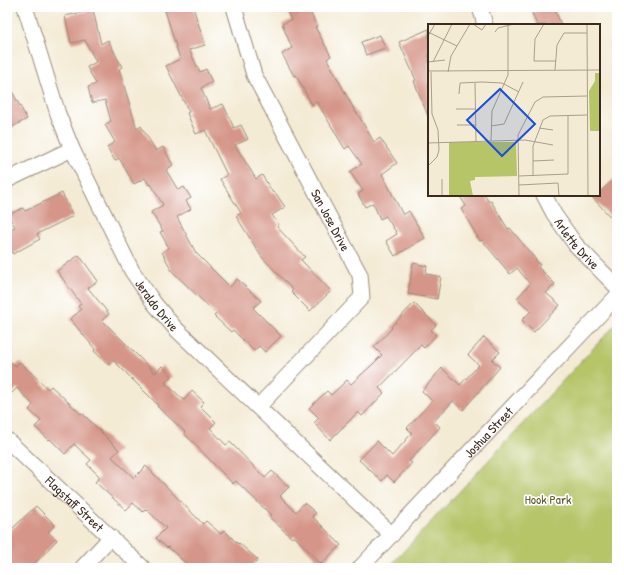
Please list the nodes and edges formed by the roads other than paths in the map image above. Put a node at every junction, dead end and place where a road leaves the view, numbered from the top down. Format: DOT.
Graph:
graph roads {
  1 [pos="25,7"];
  2 [pos="234,7"];
  3 [pos="480,7"];
  4 [pos="485,24"];
  5 [pos="72,149"];
  6 [pos="7,180"];
  7 [pos="545,196"];
  8 [pos="617,287"];
  9 [pos="617,296"];
  10 [pos="258,407"];
  11 [pos="7,440"];
  12 [pos="392,534"];
  13 [pos="111,537"];
  14 [pos="82,568"];
  15 [pos="143,568"];
  16 [pos="360,568"];
  1 -- 5 [label="street, Jeraldo Drive"];
  2 -- 10 [label="street, San Jose Drive"];
  3 -- 4 [label="street"];
  5 -- 6 [label="street"];
  5 -- 10 [label="street, Jeraldo Drive"];
  7 -- 8 [label="street, Arlette Drive"];
  9 -- 12 [label="street, Joshua Street"];
  10 -- 12 [label="street, Jeraldo Drive"];
  11 -- 13 [label="street, Flagstaff Street"];
  12 -- 16 [label="street, Joshua Street"];
  13 -- 14 [label="street"];
  13 -- 15 [label="street, Flagstaff Street"];
}
